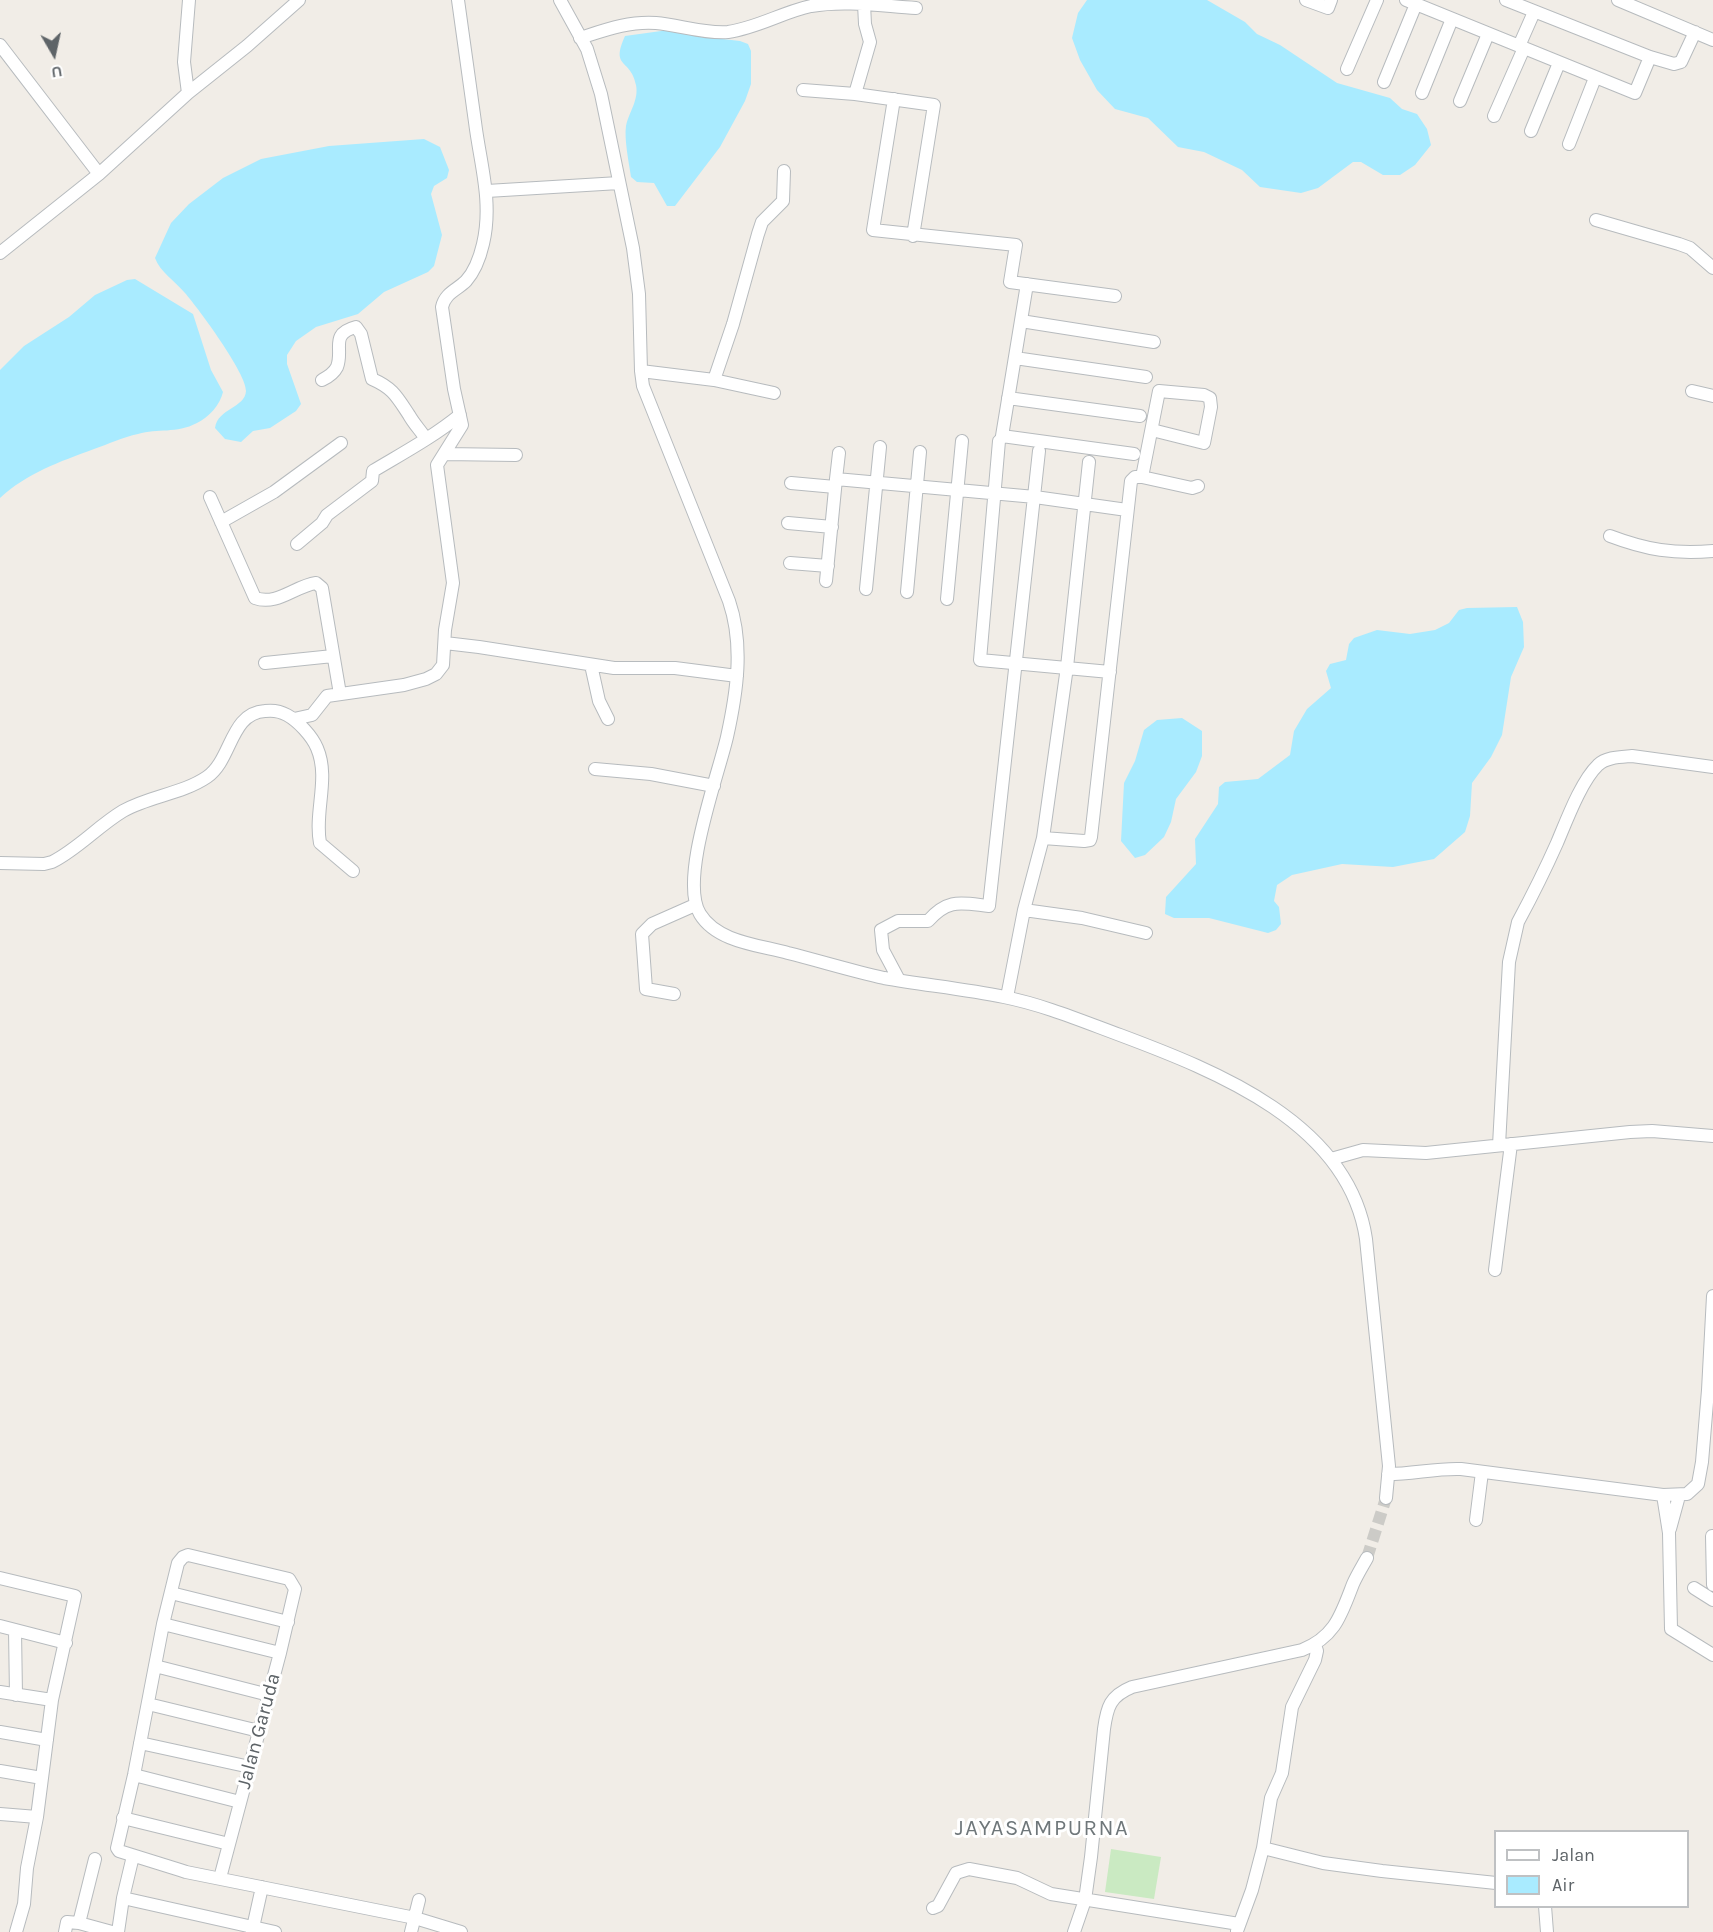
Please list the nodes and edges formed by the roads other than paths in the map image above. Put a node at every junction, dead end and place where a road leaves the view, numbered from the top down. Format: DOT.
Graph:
graph roads {
  1 [pos="189,0"];
  2 [pos="298,0"];
  3 [pos="458,0"];
  4 [pos="560,0"];
  5 [pos="1306,0"];
  6 [pos="1331,0"];
  7 [pos="1377,0"];
  8 [pos="1506,0"];
  9 [pos="1618,0"];
  10 [pos="1411,2"];
  11 [pos="864,4"];
  12 [pos="916,8"];
  13 [pos="1534,12"];
  14 [pos="1452,19"];
  15 [pos="1695,32"];
  16 [pos="1488,34"];
  17 [pos="580,38"];
  18 [pos="1713,40"];
  19 [pos="0,45"];
  20 [pos="1521,47"];
  21 [pos="1650,57"];
  22 [pos="1559,63"];
  23 [pos="1347,69"];
  24 [pos="1595,78"];
  25 [pos="1384,82"];
  26 [pos="802,90"];
  27 [pos="188,93"];
  28 [pos="1422,93"];
  29 [pos="855,94"];
  30 [pos="894,99"];
  31 [pos="1460,101"];
  32 [pos="1494,116"];
  33 [pos="1531,131"];
  34 [pos="1569,144"];
  35 [pos="784,171"];
  36 [pos="99,174"];
  37 [pos="619,183"];
  38 [pos="487,191"];
  39 [pos="1596,220"];
  40 [pos="914,236"];
  41 [pos="0,253"];
  42 [pos="1713,268"];
  43 [pos="1027,284"];
  44 [pos="1115,296"];
  45 [pos="1021,321"];
  46 [pos="1154,342"];
  47 [pos="1015,358"];
  48 [pos="641,371"];
  49 [pos="1146,377"];
  50 [pos="322,380"];
  51 [pos="714,381"];
  52 [pos="1692,391"];
  53 [pos="774,393"];
  54 [pos="1713,396"];
  55 [pos="1008,398"];
  56 [pos="460,415"];
  57 [pos="1140,416"];
  58 [pos="1152,430"];
  59 [pos="426,439"];
  60 [pos="962,441"];
  61 [pos="999,441"];
  62 [pos="341,442"];
  63 [pos="880,447"];
  64 [pos="1039,451"];
  65 [pos="920,452"];
  66 [pos="839,453"];
  67 [pos="444,454"];
  68 [pos="1134,454"];
  69 [pos="516,455"];
  70 [pos="1089,462"];
  71 [pos="1142,477"];
  72 [pos="791,483"];
  73 [pos="836,483"];
  74 [pos="876,483"];
  75 [pos="1198,486"];
  76 [pos="917,487"];
  77 [pos="957,491"];
  78 [pos="996,494"];
  79 [pos="1035,496"];
  80 [pos="210,497"];
  81 [pos="1084,504"];
  82 [pos="1126,510"];
  83 [pos="221,522"];
  84 [pos="788,523"];
  85 [pos="831,527"];
  86 [pos="1610,536"];
  87 [pos="297,544"];
  88 [pos="1713,551"];
  89 [pos="790,563"];
  90 [pos="828,566"];
  91 [pos="826,581"];
  92 [pos="866,589"];
  93 [pos="907,592"];
  94 [pos="947,598"];
  95 [pos="445,643"];
  96 [pos="333,656"];
  97 [pos="1016,662"];
  98 [pos="265,663"];
  99 [pos="591,665"];
  100 [pos="1066,667"];
  101 [pos="1110,672"];
  102 [pos="737,676"];
  103 [pos="340,694"];
  104 [pos="294,719"];
  105 [pos="608,719"];
  106 [pos="1713,767"];
  107 [pos="595,769"];
  108 [pos="714,786"];
  109 [pos="1043,838"];
  110 [pos="0,863"];
  111 [pos="353,871"];
  112 [pos="695,905"];
  113 [pos="1024,910"];
  114 [pos="1146,933"];
  115 [pos="900,980"];
  116 [pos="674,994"];
  117 [pos="1007,997"];
  118 [pos="1713,1137"];
  119 [pos="1505,1144"];
  120 [pos="1331,1159"];
  121 [pos="1495,1270"];
  122 [pos="1713,1296"];
  123 [pos="1482,1472"];
  124 [pos="1388,1474"];
  125 [pos="1663,1495"];
  126 [pos="1679,1496"];
  127 [pos="1386,1498"];
  128 [pos="1476,1520"];
  129 [pos="1669,1533"];
  130 [pos="1712,1536"];
  131 [pos="1367,1558"];
  132 [pos="0,1578"];
  133 [pos="1713,1585"];
  134 [pos="1694,1588"];
  135 [pos="171,1593"];
  136 [pos="1713,1600"];
  137 [pos="288,1622"];
  138 [pos="163,1624"];
  139 [pos="0,1626"];
  140 [pos="15,1630"];
  141 [pos="66,1643"];
  142 [pos="1315,1645"];
  143 [pos="280,1653"];
  144 [pos="1713,1655"];
  145 [pos="155,1666"];
  146 [pos="0,1692"];
  147 [pos="16,1695"];
  148 [pos="269,1695"];
  149 [pos="52,1701"];
  150 [pos="148,1704"];
  151 [pos="259,1731"];
  152 [pos="0,1732"];
  153 [pos="47,1740"];
  154 [pos="140,1743"];
  155 [pos="250,1767"];
  156 [pos="0,1771"];
  157 [pos="134,1775"];
  158 [pos="42,1778"];
  159 [pos="240,1802"];
  160 [pos="1,1817"];
  161 [pos="37,1817"];
  162 [pos="123,1818"];
  163 [pos="229,1844"];
  164 [pos="1263,1848"];
  165 [pos="133,1856"];
  166 [pos="94,1859"];
  167 [pos="220,1878"];
  168 [pos="1494,1883"];
  169 [pos="262,1887"];
  170 [pos="123,1898"];
  171 [pos="419,1900"];
  172 [pos="1085,1900"];
  173 [pos="933,1908"];
  174 [pos="1545,1908"];
  175 [pos="415,1918"];
  176 [pos="79,1923"];
  177 [pos="1237,1928"];
  178 [pos="252,1930"];
  179 [pos="16,1932"];
  180 [pos="65,1932"];
  181 [pos="112,1932"];
  182 [pos="118,1932"];
  183 [pos="275,1932"];
  184 [pos="411,1932"];
  185 [pos="461,1932"];
  186 [pos="1074,1932"];
  187 [pos="1547,1932"];
  1 -- 27 [label="street"];
  2 -- 27 [label="street"];
  3 -- 38 [label="street"];
  4 -- 17 [label="street"];
  5 -- 6 [label="street"];
  7 -- 23 [label="street"];
  8 -- 13 [label="street"];
  9 -- 15 [label="street"];
  10 -- 14 [label="street"];
  10 -- 25 [label="street"];
  11 -- 12 [label="street"];
  11 -- 17 [label="street"];
  11 -- 29 [label="street"];
  13 -- 20 [label="street"];
  13 -- 21 [label="street"];
  14 -- 16 [label="street"];
  14 -- 28 [label="street"];
  15 -- 18 [label="street"];
  15 -- 21 [label="street"];
  16 -- 20 [label="street"];
  16 -- 31 [label="street"];
  17 -- 37 [label="street"];
  19 -- 36 [label="street"];
  20 -- 22 [label="street"];
  20 -- 32 [label="street"];
  21 -- 24 [label="street"];
  22 -- 24 [label="street"];
  22 -- 33 [label="street"];
  24 -- 34 [label="street"];
  26 -- 29 [label="street"];
  27 -- 36 [label="street"];
  29 -- 30 [label="street"];
  30 -- 40 [label="street"];
  30 -- 40 [label="street"];
  35 -- 51 [label="street"];
  36 -- 41 [label="street"];
  37 -- 38 [label="street"];
  37 -- 48 [label="street"];
  38 -- 56 [label="street"];
  39 -- 42 [label="street"];
  40 -- 43 [label="street"];
  43 -- 44 [label="street"];
  43 -- 45 [label="street"];
  45 -- 46 [label="street"];
  45 -- 47 [label="street"];
  47 -- 49 [label="street"];
  47 -- 55 [label="street"];
  48 -- 51 [label="street"];
  48 -- 102 [label="street"];
  50 -- 59 [label="street"];
  51 -- 53 [label="street"];
  52 -- 54 [label="street"];
  55 -- 57 [label="street"];
  55 -- 68 [label="street"];
  56 -- 59 [label="street"];
  56 -- 67 [label="street"];
  58 -- 58 [label="street"];
  58 -- 71 [label="street"];
  59 -- 87 [label="street"];
  60 -- 77 [label="street"];
  61 -- 78 [label="street"];
  62 -- 83 [label="street"];
  63 -- 74 [label="street"];
  64 -- 79 [label="street"];
  65 -- 76 [label="street"];
  66 -- 73 [label="street"];
  67 -- 69 [label="street"];
  67 -- 95 [label="street"];
  70 -- 81 [label="street"];
  71 -- 75 [label="street"];
  71 -- 82 [label="street"];
  72 -- 73 [label="street"];
  73 -- 74 [label="street"];
  73 -- 85 [label="street"];
  74 -- 76 [label="street"];
  74 -- 92 [label="street"];
  76 -- 77 [label="street"];
  76 -- 93 [label="street"];
  77 -- 78 [label="street"];
  77 -- 94 [label="street"];
  78 -- 79 [label="street"];
  78 -- 97 [label="street"];
  79 -- 81 [label="street"];
  79 -- 97 [label="street"];
  80 -- 83 [label="street"];
  81 -- 82 [label="street"];
  81 -- 100 [label="street"];
  82 -- 101 [label="street"];
  83 -- 96 [label="street"];
  84 -- 85 [label="street"];
  85 -- 90 [label="street"];
  86 -- 88 [label="street"];
  89 -- 90 [label="street"];
  90 -- 91 [label="street"];
  95 -- 99 [label="street"];
  95 -- 103 [label="street"];
  96 -- 98 [label="street"];
  96 -- 103 [label="street"];
  97 -- 100 [label="street"];
  97 -- 115 [label="street"];
  99 -- 102 [label="street"];
  99 -- 105 [label="street"];
  100 -- 101 [label="street"];
  100 -- 109 [label="street"];
  101 -- 109 [label="street"];
  102 -- 108 [label="street"];
  103 -- 104 [label="street"];
  104 -- 110 [label="street"];
  104 -- 111 [label="street"];
  106 -- 119 [label="street"];
  107 -- 108 [label="street"];
  108 -- 112 [label="street"];
  109 -- 113 [label="street"];
  112 -- 115 [label="street"];
  112 -- 116 [label="street"];
  113 -- 114 [label="street"];
  113 -- 117 [label="street"];
  115 -- 117 [label="street"];
  117 -- 120 [label="street"];
  118 -- 119 [label="street"];
  119 -- 120 [label="street"];
  119 -- 121 [label="street"];
  120 -- 124 [label="street"];
  122 -- 126 [label="street"];
  123 -- 124 [label="street"];
  123 -- 125 [label="street"];
  123 -- 128 [label="street"];
  124 -- 127 [label="street"];
  125 -- 126 [label="street"];
  125 -- 129 [label="street"];
  126 -- 129 [label="street"];
  129 -- 144 [label="street"];
  130 -- 133 [label="street"];
  131 -- 142 [label="street"];
  132 -- 141 [label="street"];
  134 -- 136 [label="street"];
  135 -- 137 [label="street"];
  135 -- 137 [label="street, Jalan Garuda"];
  135 -- 138 [label="street"];
  137 -- 143 [label="street, Jalan Garuda"];
  138 -- 143 [label="street"];
  138 -- 145 [label="street"];
  139 -- 140 [label="street"];
  140 -- 141 [label="street"];
  140 -- 147 [label="street"];
  141 -- 149 [label="street"];
  142 -- 164 [label="street"];
  142 -- 172 [label="street"];
  143 -- 148 [label="street, Jalan Garuda"];
  145 -- 148 [label="street"];
  145 -- 150 [label="street"];
  146 -- 147 [label="street"];
  147 -- 149 [label="street"];
  148 -- 151 [label="street, Jalan Garuda"];
  149 -- 153 [label="street"];
  150 -- 151 [label="street"];
  150 -- 154 [label="street"];
  151 -- 155 [label="street, Jalan Garuda"];
  152 -- 153 [label="street"];
  153 -- 158 [label="street"];
  154 -- 155 [label="street"];
  154 -- 157 [label="street"];
  155 -- 159 [label="street, Jalan Garuda"];
  156 -- 158 [label="street"];
  157 -- 159 [label="street"];
  157 -- 162 [label="street"];
  158 -- 161 [label="street"];
  159 -- 163 [label="street, Jalan Garuda"];
  160 -- 161 [label="street"];
  161 -- 179 [label="street"];
  162 -- 163 [label="street"];
  162 -- 165 [label="street"];
  163 -- 167 [label="street, Jalan Garuda"];
  164 -- 168 [label="street"];
  164 -- 177 [label="street"];
  165 -- 167 [label="street"];
  165 -- 170 [label="street"];
  166 -- 176 [label="street"];
  167 -- 169 [label="street"];
  169 -- 175 [label="street"];
  169 -- 178 [label="street"];
  170 -- 178 [label="street"];
  170 -- 182 [label="street"];
  171 -- 175 [label="street"];
  172 -- 173 [label="street"];
  172 -- 177 [label="street"];
  172 -- 186 [label="street"];
  174 -- 187 [label="street"];
  175 -- 184 [label="street"];
  175 -- 185 [label="street"];
  176 -- 180 [label="street"];
  176 -- 181 [label="street"];
  178 -- 183 [label="street"];
}
